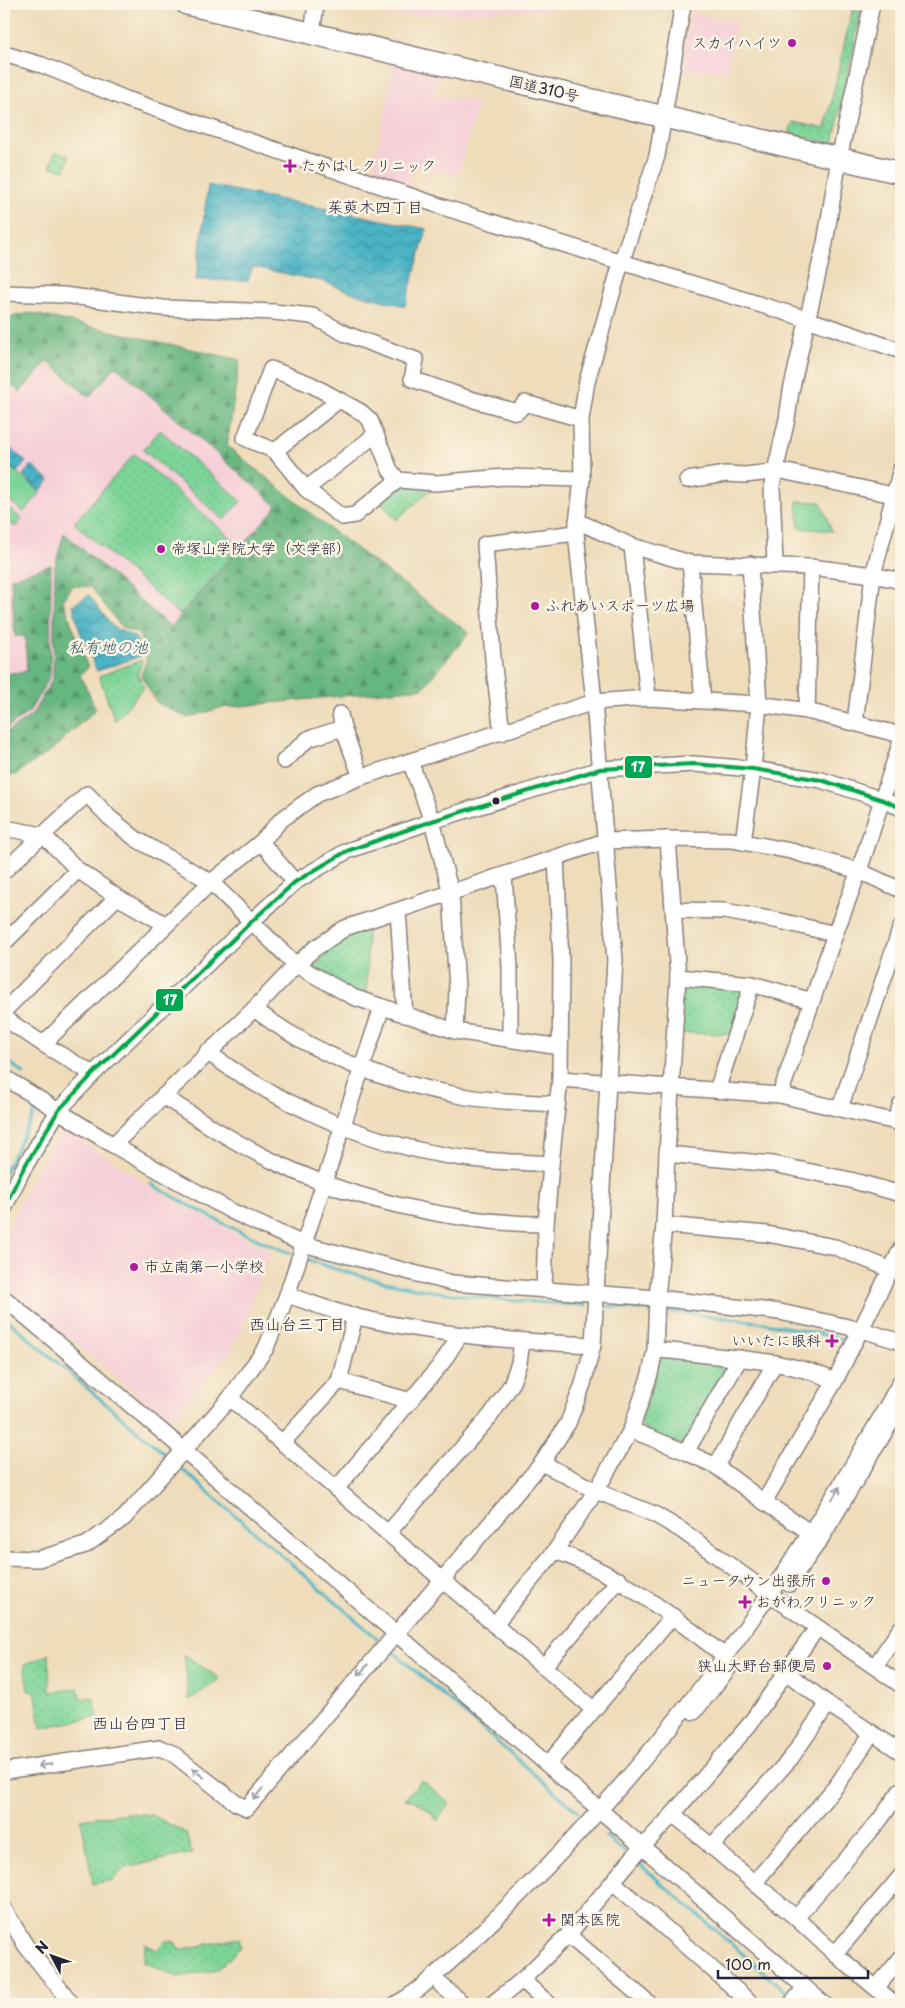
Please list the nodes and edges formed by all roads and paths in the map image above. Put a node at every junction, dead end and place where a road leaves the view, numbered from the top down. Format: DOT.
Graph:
graph roads {
  1 [pos="187,4"];
  2 [pos="316,4"];
  3 [pos="683,4"];
  4 [pos="872,4"];
  5 [pos="239,10"];
  6 [pos="312,34"];
  7 [pos="4,54"];
  8 [pos="665,118"];
  9 [pos="839,159"];
  10 [pos="901,173"];
  11 [pos="621,263"];
  12 [pos="4,294"];
  13 [pos="807,319"];
  14 [pos="901,351"];
  15 [pos="339,400"];
  16 [pos="582,419"];
  17 [pos="375,435"];
  18 [pos="275,451"];
  19 [pos="901,469"];
  20 [pos="775,472"];
  21 [pos="582,479"];
  22 [pos="398,480"];
  23 [pos="687,480"];
  24 [pos="306,489"];
  25 [pos="893,495"];
  26 [pos="576,527"];
  27 [pos="632,546"];
  28 [pos="690,563"];
  29 [pos="750,564"];
  30 [pos="775,565"];
  31 [pos="812,567"];
  32 [pos="872,575"];
  33 [pos="901,581"];
  34 [pos="648,698"];
  35 [pos="703,700"];
  36 [pos="594,702"];
  37 [pos="758,704"];
  38 [pos="807,711"];
  39 [pos="854,723"];
  40 [pos="502,733"];
  41 [pos="901,735"];
  42 [pos="901,741"];
  43 [pos="284,761"];
  44 [pos="410,761"];
  45 [pos="600,769"];
  46 [pos="753,769"];
  47 [pos="361,777"];
  48 [pos="883,800"];
  49 [pos="901,808"];
  50 [pos="432,821"];
  51 [pos="4,828"];
  52 [pos="43,835"];
  53 [pos="668,839"];
  54 [pos="261,842"];
  55 [pos="604,842"];
  56 [pos="742,842"];
  57 [pos="556,858"];
  58 [pos="78,870"];
  59 [pos="859,871"];
  60 [pos="4,872"];
  61 [pos="504,875"];
  62 [pos="211,882"];
  63 [pos="295,882"];
  64 [pos="901,890"];
  65 [pos="451,893"];
  66 [pos="117,897"];
  67 [pos="674,910"];
  68 [pos="398,911"];
  69 [pos="251,922"];
  70 [pos="166,924"];
  71 [pos="901,927"];
  72 [pos="835,934"];
  73 [pos="4,943"];
  74 [pos="296,965"];
  75 [pos="678,977"];
  76 [pos="752,984"];
  77 [pos="812,1001"];
  78 [pos="382,1007"];
  79 [pos="254,1009"];
  80 [pos="4,1011"];
  81 [pos="405,1015"];
  82 [pos="4,1018"];
  83 [pos="455,1031"];
  84 [pos="510,1040"];
  85 [pos="43,1044"];
  86 [pos="560,1047"];
  87 [pos="208,1052"];
  88 [pos="361,1070"];
  89 [pos="93,1074"];
  90 [pos="4,1077"];
  91 [pos="560,1079"];
  92 [pos="609,1082"];
  93 [pos="671,1086"];
  94 [pos="717,1090"];
  95 [pos="780,1095"];
  96 [pos="163,1096"];
  97 [pos="557,1104"];
  98 [pos="901,1104"];
  99 [pos="840,1108"];
  100 [pos="58,1112"];
  101 [pos="898,1122"];
  102 [pos="341,1126"];
  103 [pos="113,1145"];
  104 [pos="667,1154"];
  105 [pos="551,1164"];
  106 [pos="323,1182"];
  107 [pos="901,1194"];
  108 [pos="4,1208"];
  109 [pos="546,1224"];
  110 [pos="664,1224"];
  111 [pos="304,1244"];
  112 [pos="901,1249"];
  113 [pos="892,1270"];
  114 [pos="544,1290"];
  115 [pos="596,1294"];
  116 [pos="287,1295"];
  117 [pos="4,1298"];
  118 [pos="657,1298"];
  119 [pos="355,1316"];
  120 [pos="862,1330"];
  121 [pos="460,1335"];
  122 [pos="522,1341"];
  123 [pos="901,1342"];
  124 [pos="593,1345"];
  125 [pos="655,1350"];
  126 [pos="740,1358"];
  127 [pos="775,1364"];
  128 [pos="339,1381"];
  129 [pos="835,1381"];
  130 [pos="901,1381"];
  131 [pos="230,1398"];
  132 [pos="410,1401"];
  133 [pos="901,1405"];
  134 [pos="631,1430"];
  135 [pos="282,1443"];
  136 [pos="184,1450"];
  137 [pos="686,1452"];
  138 [pos="542,1463"];
  139 [pos="716,1466"];
  140 [pos="336,1489"];
  141 [pos="596,1491"];
  142 [pos="764,1502"];
  143 [pos="388,1533"];
  144 [pos="811,1533"];
  145 [pos="555,1551"];
  146 [pos="4,1558"];
  147 [pos="441,1580"];
  148 [pos="619,1580"];
  149 [pos="774,1597"];
  150 [pos="673,1616"];
  151 [pos="494,1624"];
  152 [pos="817,1628"];
  153 [pos="901,1628"];
  154 [pos="395,1633"];
  155 [pos="726,1657"];
  156 [pos="875,1666"];
  157 [pos="543,1667"];
  158 [pos="786,1672"];
  159 [pos="901,1685"];
  160 [pos="828,1704"];
  161 [pos="593,1709"];
  162 [pos="872,1733"];
  163 [pos="901,1752"];
  164 [pos="548,1764"];
  165 [pos="4,1771"];
  166 [pos="901,1790"];
  167 [pos="604,1813"];
  168 [pos="673,1814"];
  169 [pos="711,1847"];
  170 [pos="635,1855"];
  171 [pos="901,1876"];
  172 [pos="613,1882"];
  173 [pos="755,1882"];
  174 [pos="4,1909"];
  175 [pos="796,1918"];
  176 [pos="568,1935"];
  177 [pos="835,1954"];
  178 [pos="901,1958"];
  179 [pos="522,1980"];
  180 [pos="440,1984"];
  181 [pos="876,1988"];
  182 [pos="797,1997"];
  183 [pos="72,2004"];
  184 [pos="396,2004"];
  185 [pos="414,2004"];
  186 [pos="463,2004"];
  187 [pos="492,2004"];
  188 [pos="549,2004"];
  189 [pos="650,2004"];
  190 [pos="752,2004"];
  191 [pos="824,2004"];
  192 [pos="895,2004"];
  1 -- 5 [label="highway, 国道310号"];
  2 -- 6 [label="street"];
  3 -- 8 [label="street"];
  4 -- 9 [label="street"];
  5 -- 6 [label="highway, 国道310号"];
  6 -- 8 [label="highway, 国道310号"];
  7 -- 11 [label="street"];
  8 -- 9 [label="highway, 国道310号"];
  8 -- 11 [label="street"];
  9 -- 10 [label="highway, 国道310号"];
  9 -- 13 [label="street"];
  11 -- 13 [label="street"];
  11 -- 16 [label="street"];
  12 -- 16 [label="street"];
  13 -- 14 [label="street"];
  13 -- 20 [label="street"];
  15 -- 17 [label="street"];
  15 -- 18 [label="street"];
  15 -- 18 [label="street"];
  16 -- 21 [label="street"];
  17 -- 22 [label="street"];
  17 -- 24 [label="street"];
  18 -- 24 [label="street"];
  19 -- 25 [label="street"];
  20 -- 23 [label="street"];
  20 -- 25 [label="street"];
  20 -- 30 [label="street"];
  21 -- 22 [label="street"];
  21 -- 26 [label="street"];
  22 -- 24 [label="street"];
  25 -- 32 [label="street"];
  26 -- 27 [label="street"];
  26 -- 36 [label="street"];
  26 -- 40 [label="street"];
  27 -- 28 [label="street"];
  27 -- 34 [label="street"];
  28 -- 29 [label="street"];
  28 -- 35 [label="street"];
  29 -- 30 [label="street"];
  29 -- 37 [label="street"];
  30 -- 31 [label="street"];
  31 -- 32 [label="street"];
  31 -- 38 [label="street"];
  32 -- 33 [label="street"];
  32 -- 39 [label="street"];
  34 -- 35 [label="street"];
  34 -- 36 [label="street"];
  35 -- 37 [label="street"];
  36 -- 40 [label="street"];
  36 -- 45 [label="street"];
  37 -- 38 [label="street"];
  37 -- 46 [label="street"];
  38 -- 39 [label="street"];
  39 -- 41 [label="street"];
  40 -- 44 [label="street"];
  42 -- 48 [label="street"];
  43 -- 47 [label="street"];
  44 -- 47 [label="street"];
  44 -- 50 [label="street"];
  45 -- 46 [label="street"];
  45 -- 50 [label="street"];
  45 -- 55 [label="street"];
  46 -- 48 [label="street"];
  46 -- 56 [label="street"];
  47 -- 54 [label="street"];
  48 -- 49 [label="street"];
  48 -- 59 [label="street"];
  50 -- 63 [label="street"];
  50 -- 65 [label="street"];
  51 -- 52 [label="street"];
  52 -- 58 [label="street"];
  52 -- 60 [label="street"];
  52 -- 62 [label="street"];
  53 -- 55 [label="street"];
  53 -- 56 [label="street"];
  53 -- 67 [label="street"];
  54 -- 62 [label="street"];
  54 -- 63 [label="street"];
  55 -- 57 [label="street"];
  55 -- 92 [label="street"];
  56 -- 59 [label="street"];
  57 -- 61 [label="street"];
  57 -- 86 [label="street"];
  58 -- 66 [label="street"];
  58 -- 73 [label="street"];
  59 -- 64 [label="street"];
  59 -- 72 [label="street"];
  61 -- 65 [label="street"];
  61 -- 84 [label="street"];
  62 -- 69 [label="street"];
  62 -- 70 [label="street"];
  63 -- 69 [label="street"];
  65 -- 68 [label="street"];
  65 -- 83 [label="street"];
  66 -- 70 [label="street"];
  66 -- 80 [label="street"];
  67 -- 72 [label="street"];
  67 -- 75 [label="street"];
  68 -- 74 [label="street"];
  68 -- 81 [label="street"];
  69 -- 74 [label="street"];
  69 -- 89 [label="street"];
  70 -- 85 [label="street"];
  71 -- 99 [label="street"];
  72 -- 77 [label="street"];
  74 -- 78 [label="street"];
  74 -- 79 [label="street"];
  75 -- 76 [label="street"];
  75 -- 93 [label="street"];
  76 -- 77 [label="street"];
  76 -- 94 [label="street"];
  77 -- 95 [label="street"];
  78 -- 81 [label="street"];
  78 -- 88 [label="street"];
  79 -- 87 [label="street"];
  79 -- 88 [label="street"];
  81 -- 83 [label="street"];
  82 -- 85 [label="street"];
  83 -- 84 [label="street"];
  84 -- 86 [label="street"];
  85 -- 89 [label="street"];
  86 -- 91 [label="street"];
  87 -- 96 [label="street"];
  87 -- 102 [label="street"];
  88 -- 97 [label="street"];
  88 -- 102 [label="street"];
  89 -- 100 [label="street"];
  90 -- 100 [label="street"];
  91 -- 92 [label="street"];
  91 -- 97 [label="street"];
  92 -- 93 [label="street"];
  92 -- 115 [label="street"];
  93 -- 94 [label="street"];
  93 -- 104 [label="street"];
  94 -- 95 [label="street"];
  95 -- 99 [label="street"];
  96 -- 103 [label="street"];
  96 -- 106 [label="street"];
  97 -- 105 [label="street"];
  98 -- 101 [label="street"];
  99 -- 101 [label="street"];
  100 -- 103 [label="street"];
  100 -- 108 [label="street"];
  102 -- 105 [label="street"];
  102 -- 106 [label="street"];
  103 -- 111 [label="street"];
  104 -- 107 [label="street"];
  104 -- 110 [label="street"];
  105 -- 109 [label="street"];
  106 -- 109 [label="street"];
  106 -- 111 [label="street"];
  109 -- 114 [label="street"];
  110 -- 113 [label="street"];
  110 -- 118 [label="street"];
  111 -- 114 [label="street"];
  111 -- 116 [label="street"];
  112 -- 113 [label="street"];
  113 -- 120 [label="street"];
  114 -- 115 [label="street"];
  115 -- 118 [label="street"];
  115 -- 124 [label="street"];
  116 -- 119 [label="street"];
  116 -- 131 [label="street"];
  117 -- 136 [label="street"];
  118 -- 120 [label="street"];
  118 -- 125 [label="street"];
  119 -- 121 [label="street"];
  119 -- 128 [label="street"];
  120 -- 123 [label="street"];
  120 -- 129 [label="street"];
  121 -- 122 [label="street"];
  121 -- 132 [label="street"];
  122 -- 124 [label="street"];
  122 -- 143 [label="street"];
  124 -- 138 [label="street"];
  125 -- 126 [label="street"];
  125 -- 134 [label="street"];
  126 -- 127 [label="street"];
  126 -- 137 [label="street"];
  127 -- 129 [label="street"];
  127 -- 139 [label="street"];
  128 -- 132 [label="street"];
  128 -- 135 [label="street"];
  129 -- 142 [label="street"];
  144 -- 130 [label="street, one-way"];
  131 -- 135 [label="street"];
  131 -- 136 [label="street"];
  132 -- 140 [label="street"];
  133 -- 149 [label="street"];
  134 -- 137 [label="street"];
  134 -- 141 [label="street"];
  135 -- 140 [label="street"];
  136 -- 146 [label="street"];
  136 -- 154 [label="street"];
  137 -- 139 [label="street"];
  138 -- 141 [label="street"];
  138 -- 147 [label="street"];
  139 -- 142 [label="street"];
  140 -- 143 [label="street"];
  141 -- 145 [label="street"];
  141 -- 149 [label="street"];
  142 -- 144 [label="street"];
  143 -- 147 [label="street"];
  144 -- 149 [label="street"];
  145 -- 148 [label="street"];
  145 -- 151 [label="street"];
  147 -- 151 [label="street"];
  147 -- 154 [label="street"];
  148 -- 150 [label="street"];
  148 -- 157 [label="street"];
  149 -- 152 [label="street"];
  149 -- 155 [label="street"];
  149 -- 167 [label="street"];
  150 -- 155 [label="street"];
  150 -- 161 [label="street"];
  151 -- 157 [label="street"];
  152 -- 156 [label="street"];
  152 -- 158 [label="street"];
  153 -- 156 [label="street"];
  154 -- 164 [label="street"];
  154 -- 165 [label="street, one-way"];
  155 -- 167 [label="street"];
  156 -- 159 [label="street"];
  157 -- 161 [label="street"];
  158 -- 160 [label="street"];
  158 -- 168 [label="street"];
  160 -- 162 [label="street"];
  160 -- 169 [label="street"];
  161 -- 164 [label="street"];
  162 -- 163 [label="street"];
  162 -- 173 [label="street"];
  164 -- 167 [label="street"];
  166 -- 175 [label="street"];
  167 -- 170 [label="street"];
  167 -- 180 [label="street"];
  167 -- 184 [label="street"];
  168 -- 169 [label="street"];
  168 -- 170 [label="street"];
  169 -- 173 [label="street"];
  170 -- 172 [label="street"];
  170 -- 182 [label="street"];
  171 -- 177 [label="street"];
  172 -- 176 [label="street"];
  172 -- 190 [label="street"];
  173 -- 175 [label="street"];
  174 -- 183 [label="street"];
  175 -- 177 [label="street"];
  176 -- 179 [label="street"];
  176 -- 189 [label="street"];
  177 -- 181 [label="street"];
  178 -- 181 [label="street"];
  179 -- 187 [label="street"];
  179 -- 188 [label="street"];
  180 -- 185 [label="street"];
  180 -- 186 [label="street"];
  181 -- 192 [label="street"];
  182 -- 191 [label="street"];
}
